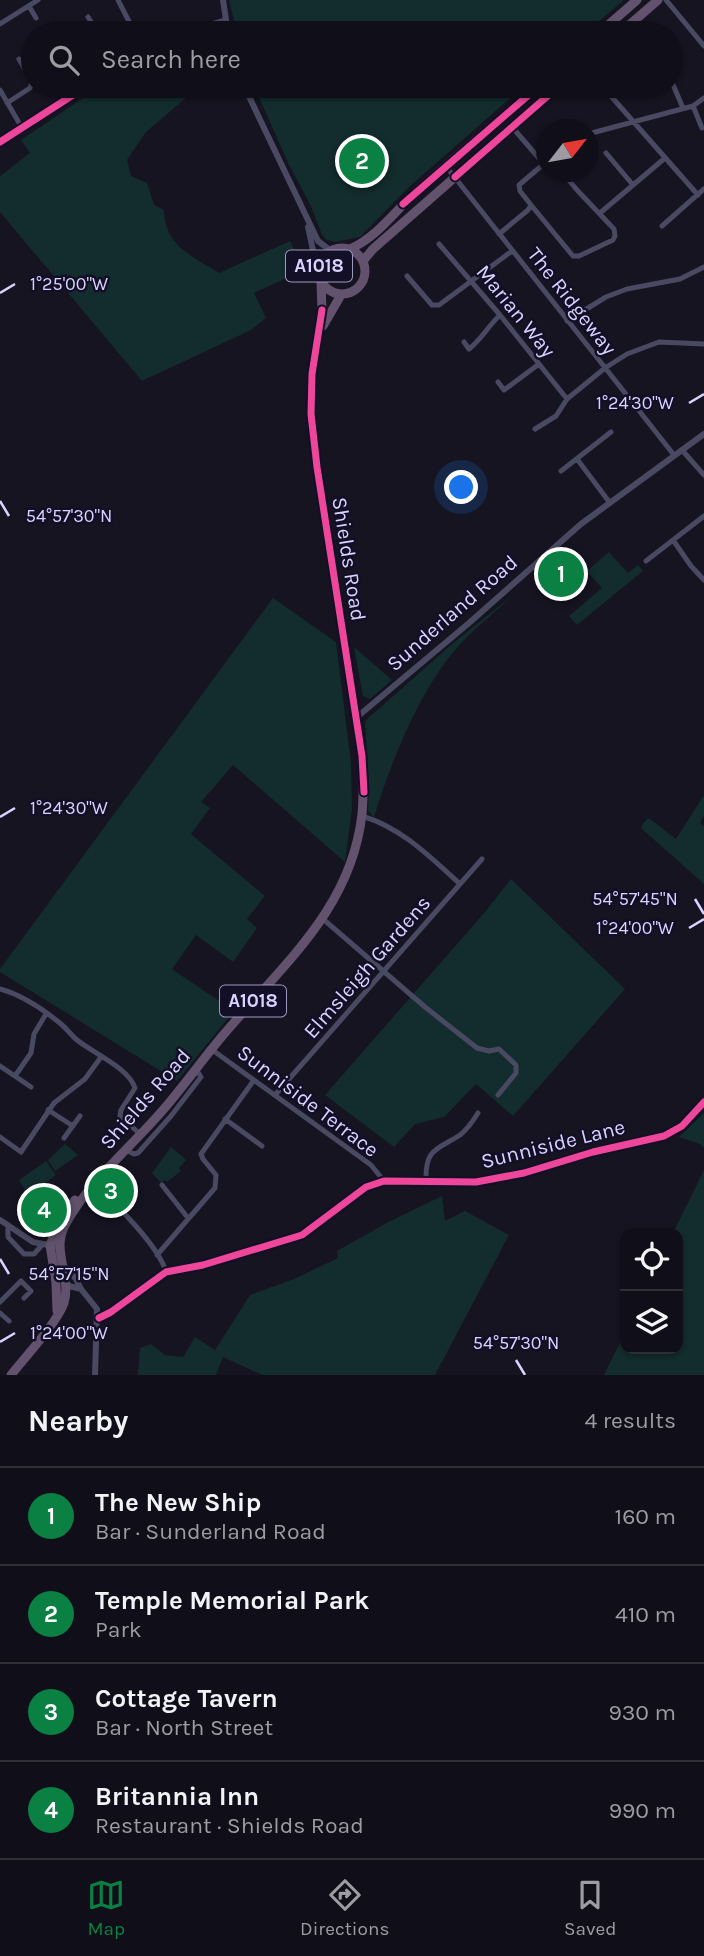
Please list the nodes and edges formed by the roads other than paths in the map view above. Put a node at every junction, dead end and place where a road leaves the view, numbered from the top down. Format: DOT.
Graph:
graph roads {
  1 [pos="38,0"];
  2 [pos="118,0"];
  3 [pos="223,0"];
  4 [pos="637,0"];
  5 [pos="658,0"];
  6 [pos="666,0"];
  7 [pos="29,6"];
  8 [pos="88,16"];
  9 [pos="36,18"];
  10 [pos="225,20"];
  11 [pos="91,21"];
  12 [pos="128,21"];
  13 [pos="222,21"];
  14 [pos="613,21"];
  15 [pos="634,21"];
  16 [pos="0,23"];
  17 [pos="704,46"];
  18 [pos="0,90"];
  19 [pos="21,94"];
  20 [pos="68,98"];
  21 [pos="250,98"];
  22 [pos="525,98"];
  23 [pos="545,98"];
  24 [pos="614,98"];
  25 [pos="679,98"];
  26 [pos="704,99"];
  27 [pos="8,103"];
  28 [pos="693,106"];
  29 [pos="683,108"];
  30 [pos="634,121"];
  31 [pos="512,127"];
  32 [pos="22,128"];
  33 [pos="702,128"];
  34 [pos="599,131"];
  35 [pos="0,142"];
  36 [pos="536,153"];
  37 [pos="606,153"];
  38 [pos="665,158"];
  39 [pos="445,165"];
  40 [pos="536,171"];
  41 [pos="455,177"];
  42 [pos="570,182"];
  43 [pos="634,185"];
  44 [pos="704,189"];
  45 [pos="698,195"];
  46 [pos="531,205"];
  47 [pos="600,213"];
  48 [pos="307,219"];
  49 [pos="662,226"];
  50 [pos="499,234"];
  51 [pos="439,244"];
  52 [pos="350,249"];
  53 [pos="331,251"];
  54 [pos="512,251"];
  55 [pos="363,261"];
  56 [pos="537,266"];
  57 [pos="704,267"];
  58 [pos="529,272"];
  59 [pos="407,276"];
  60 [pos="319,278"];
  61 [pos="472,281"];
  62 [pos="341,295"];
  63 [pos="500,315"];
  64 [pos="567,321"];
  65 [pos="321,331"];
  66 [pos="464,342"];
  67 [pos="704,344"];
  68 [pos="539,364"];
  69 [pos="605,368"];
  70 [pos="498,382"];
  71 [pos="567,399"];
  72 [pos="535,429"];
  73 [pos="611,432"];
  74 [pos="704,434"];
  75 [pos="682,450"];
  76 [pos="674,455"];
  77 [pos="577,459"];
  78 [pos="561,471"];
  79 [pos="704,475"];
  80 [pos="610,503"];
  81 [pos="704,516"];
  82 [pos="673,540"];
  83 [pos="646,561"];
  84 [pos="704,580"];
  85 [pos="357,717"];
  86 [pos="362,816"];
  87 [pos="482,859"];
  88 [pos="460,884"];
  89 [pos="323,919"];
  90 [pos="383,972"];
  91 [pos="0,989"];
  92 [pos="46,1014"];
  93 [pos="211,1049"];
  94 [pos="101,1057"];
  95 [pos="0,1066"];
  96 [pos="196,1069"];
  97 [pos="15,1076"];
  98 [pos="254,1080"];
  99 [pos="31,1087"];
  100 [pos="498,1095"];
  101 [pos="275,1096"];
  102 [pos="704,1102"];
  103 [pos="48,1110"];
  104 [pos="478,1113"];
  105 [pos="80,1116"];
  106 [pos="225,1119"];
  107 [pos="73,1126"];
  108 [pos="141,1135"];
  109 [pos="0,1137"];
  110 [pos="64,1138"];
  111 [pos="262,1146"];
  112 [pos="126,1150"];
  113 [pos="384,1181"];
  114 [pos="426,1181"];
  115 [pos="94,1184"];
  116 [pos="162,1185"];
  117 [pos="188,1219"];
  118 [pos="0,1220"];
  119 [pos="8,1226"];
  120 [pos="51,1245"];
  121 [pos="157,1255"];
  122 [pos="62,1264"];
  123 [pos="166,1272"];
  124 [pos="61,1284"];
  125 [pos="81,1289"];
  126 [pos="24,1298"];
  127 [pos="0,1303"];
  128 [pos="0,1313"];
  129 [pos="99,1318"];
  130 [pos="9,1321"];
  131 [pos="11,1375"];
  132 [pos="95,1375"];
  1 -- 7 [label="street"];
  2 -- 12 [label="street"];
  3 -- 10 [label="street"];
  4 -- 14 [label="highway"];
  5 -- 15 [label="highway"];
  6 -- 17 [label="street"];
  7 -- 9 [label="street"];
  7 -- 16 [label="street"];
  8 -- 11 [label="street"];
  10 -- 13 [label="street"];
  18 -- 27 [label="street"];
  19 -- 27 [label="street"];
  20 -- 32 [label="street"];
  21 -- 48 [label="street"];
  22 -- 39 [label="highway, A1018"];
  23 -- 31 [label="highway, A1018"];
  24 -- 30 [label="street"];
  25 -- 29 [label="street"];
  26 -- 28 [label="street"];
  27 -- 32 [label="street"];
  28 -- 29 [label="street"];
  28 -- 33 [label="street"];
  29 -- 30 [label="street"];
  30 -- 34 [label="street"];
  30 -- 38 [label="street"];
  31 -- 36 [label="street"];
  31 -- 41 [label="highway, A1018"];
  32 -- 35 [label="street"];
  37 -- 43 [label="street"];
  38 -- 43 [label="street"];
  38 -- 45 [label="street"];
  39 -- 41 [label="street, The Ridgeway"];
  39 -- 52 [label="highway, A1018"];
  40 -- 46 [label="street"];
  41 -- 50 [label="street, The Ridgeway"];
  41 -- 55 [label="highway, A1018"];
  42 -- 47 [label="street"];
  43 -- 47 [label="street"];
  44 -- 45 [label="street"];
  45 -- 49 [label="street"];
  46 -- 47 [label="street"];
  46 -- 50 [label="street"];
  48 -- 53 [label="street"];
  48 -- 60 [label="street"];
  50 -- 54 [label="street, The Ridgeway"];
  51 -- 61 [label="street, Marian Way"];
  52 -- 53 [label="highway, A1018"];
  52 -- 55 [label="highway, A1018"];
  53 -- 60 [label="highway, A1018"];
  54 -- 58 [label="street, The Ridgeway"];
  54 -- 61 [label="street"];
  55 -- 62 [label="highway, A1018"];
  56 -- 58 [label="street"];
  57 -- 64 [label="street"];
  58 -- 64 [label="street, The Ridgeway"];
  59 -- 61 [label="street"];
  60 -- 62 [label="highway, A1018"];
  60 -- 65 [label="highway, Shields Road / A1018"];
  61 -- 63 [label="street, Marian Way"];
  62 -- 65 [label="highway, Shields Road / A1018"];
  63 -- 66 [label="street"];
  63 -- 68 [label="street, Marian Way"];
  64 -- 69 [label="street, The Ridgeway"];
  65 -- 85 [label="highway, Shields Road / A1018"];
  67 -- 69 [label="street"];
  68 -- 70 [label="street"];
  68 -- 71 [label="street, Marian Way"];
  69 -- 71 [label="street"];
  69 -- 76 [label="street, The Ridgeway"];
  71 -- 72 [label="street"];
  73 -- 77 [label="street"];
  74 -- 75 [label="street, Sunderland Road"];
  75 -- 76 [label="street, Sunderland Road"];
  75 -- 79 [label="street"];
  76 -- 80 [label="street, Sunderland Road"];
  77 -- 78 [label="street"];
  77 -- 80 [label="street"];
  80 -- 85 [label="street, Sunderland Road"];
  81 -- 82 [label="street"];
  82 -- 83 [label="street"];
  82 -- 84 [label="street"];
  85 -- 86 [label="highway, Shields Road / A1018"];
  86 -- 88 [label="street"];
  86 -- 89 [label="highway, Shields Road / A1018"];
  87 -- 88 [label="street, Elmsleigh Gardens"];
  88 -- 90 [label="street, Elmsleigh Gardens"];
  89 -- 90 [label="street"];
  89 -- 93 [label="highway, Shields Road / A1018"];
  90 -- 100 [label="street"];
  90 -- 101 [label="street, Elmsleigh Gardens"];
  91 -- 92 [label="street"];
  92 -- 94 [label="street"];
  92 -- 97 [label="street"];
  93 -- 96 [label="highway, Shields Road / A1018"];
  93 -- 98 [label="street, Sunniside Terrace"];
  94 -- 103 [label="street"];
  94 -- 108 [label="street"];
  95 -- 97 [label="street"];
  96 -- 108 [label="highway, Shields Road / A1018"];
  96 -- 112 [label="street"];
  97 -- 99 [label="street"];
  98 -- 101 [label="street, Sunniside Terrace"];
  98 -- 106 [label="street"];
  101 -- 113 [label="street, Sunniside Terrace"];
  102 -- 114 [label="street, Sunniside Lane"];
  103 -- 107 [label="street"];
  103 -- 109 [label="street"];
  104 -- 114 [label="street"];
  105 -- 107 [label="street"];
  106 -- 111 [label="street"];
  106 -- 117 [label="street"];
  107 -- 110 [label="street"];
  108 -- 112 [label="highway, Shields Road / A1018"];
  112 -- 115 [label="highway, Shields Road / A1018"];
  113 -- 114 [label="street, Sunniside Lane"];
  113 -- 123 [label="street, Sunniside Lane"];
  115 -- 120 [label="highway, Shields Road / A1018"];
  115 -- 121 [label="street"];
  116 -- 117 [label="street"];
  117 -- 121 [label="street"];
  118 -- 119 [label="street"];
  119 -- 120 [label="street"];
  119 -- 120 [label="street"];
  120 -- 122 [label="highway"];
  120 -- 124 [label="highway"];
  121 -- 123 [label="street"];
  122 -- 124 [label="highway"];
  122 -- 125 [label="street"];
  123 -- 129 [label="street, Sunniside Lane"];
  124 -- 125 [label="street"];
  124 -- 131 [label="highway"];
  125 -- 129 [label="street"];
  126 -- 127 [label="street"];
  128 -- 130 [label="street"];
  129 -- 132 [label="street"];
}
